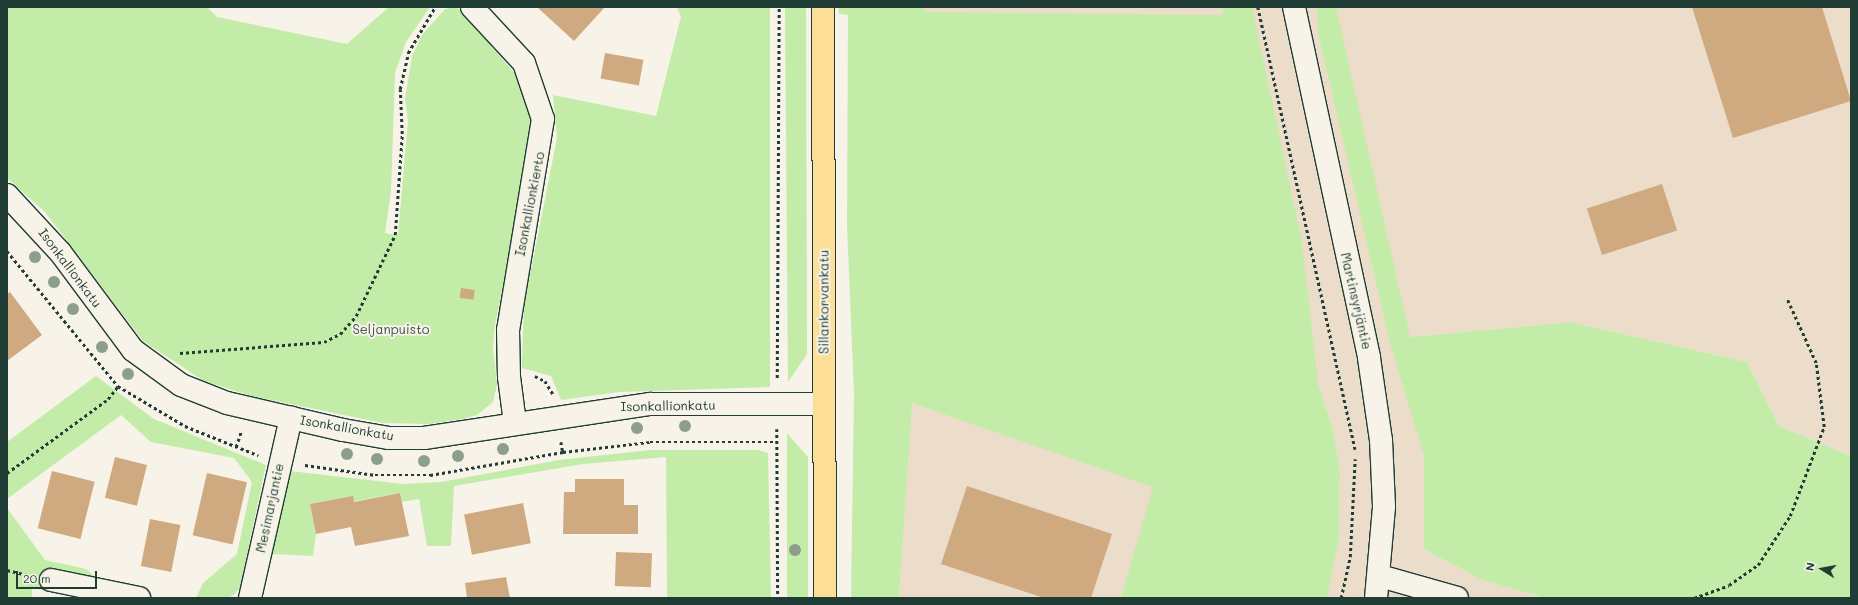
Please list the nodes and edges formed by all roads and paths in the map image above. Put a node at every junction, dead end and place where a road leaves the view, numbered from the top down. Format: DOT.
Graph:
graph roads {
  1 [pos="435,7"];
  2 [pos="472,7"];
  3 [pos="779,7"];
  4 [pos="823,7"];
  5 [pos="1258,7"];
  6 [pos="1294,7"];
  7 [pos="7,194"];
  8 [pos="1787,299"];
  9 [pos="156,368"];
  10 [pos="118,386"];
  11 [pos="824,404"];
  12 [pos="777,406"];
  13 [pos="291,418"];
  14 [pos="515,423"];
  15 [pos="7,473"];
  16 [pos="1380,576"];
  17 [pos="51,580"];
  18 [pos="139,598"];
  19 [pos="250,598"];
  20 [pos="778,598"];
  21 [pos="825,598"];
  22 [pos="1341,598"];
  23 [pos="1376,598"];
  24 [pos="1457,598"];
  25 [pos="1694,598"];
  1 -- 9 [label="path"];
  2 -- 14 [label="street, Isonkallionkierto"];
  3 -- 12 [label="path"];
  4 -- 11 [label="main road, Sillankorvankatu"];
  5 -- 22 [label="path"];
  6 -- 16 [label="street, Martinsyrjäntie"];
  7 -- 9 [label="street, Isonkallionkatu"];
  8 -- 25 [label="path"];
  9 -- 13 [label="street, Isonkallionkatu"];
  10 -- 15 [label="path"];
  11 -- 12 [label="street, Isonkallionkatu"];
  11 -- 21 [label="main road, Sillankorvankatu"];
  12 -- 14 [label="street, Isonkallionkatu"];
  12 -- 20 [label="path"];
  13 -- 14 [label="street, Isonkallionkatu"];
  13 -- 19 [label="street, Mesimarjantie"];
  16 -- 23 [label="street, Martinsyrjäntie"];
  16 -- 24 [label="street"];
  17 -- 18 [label="street"];
}
